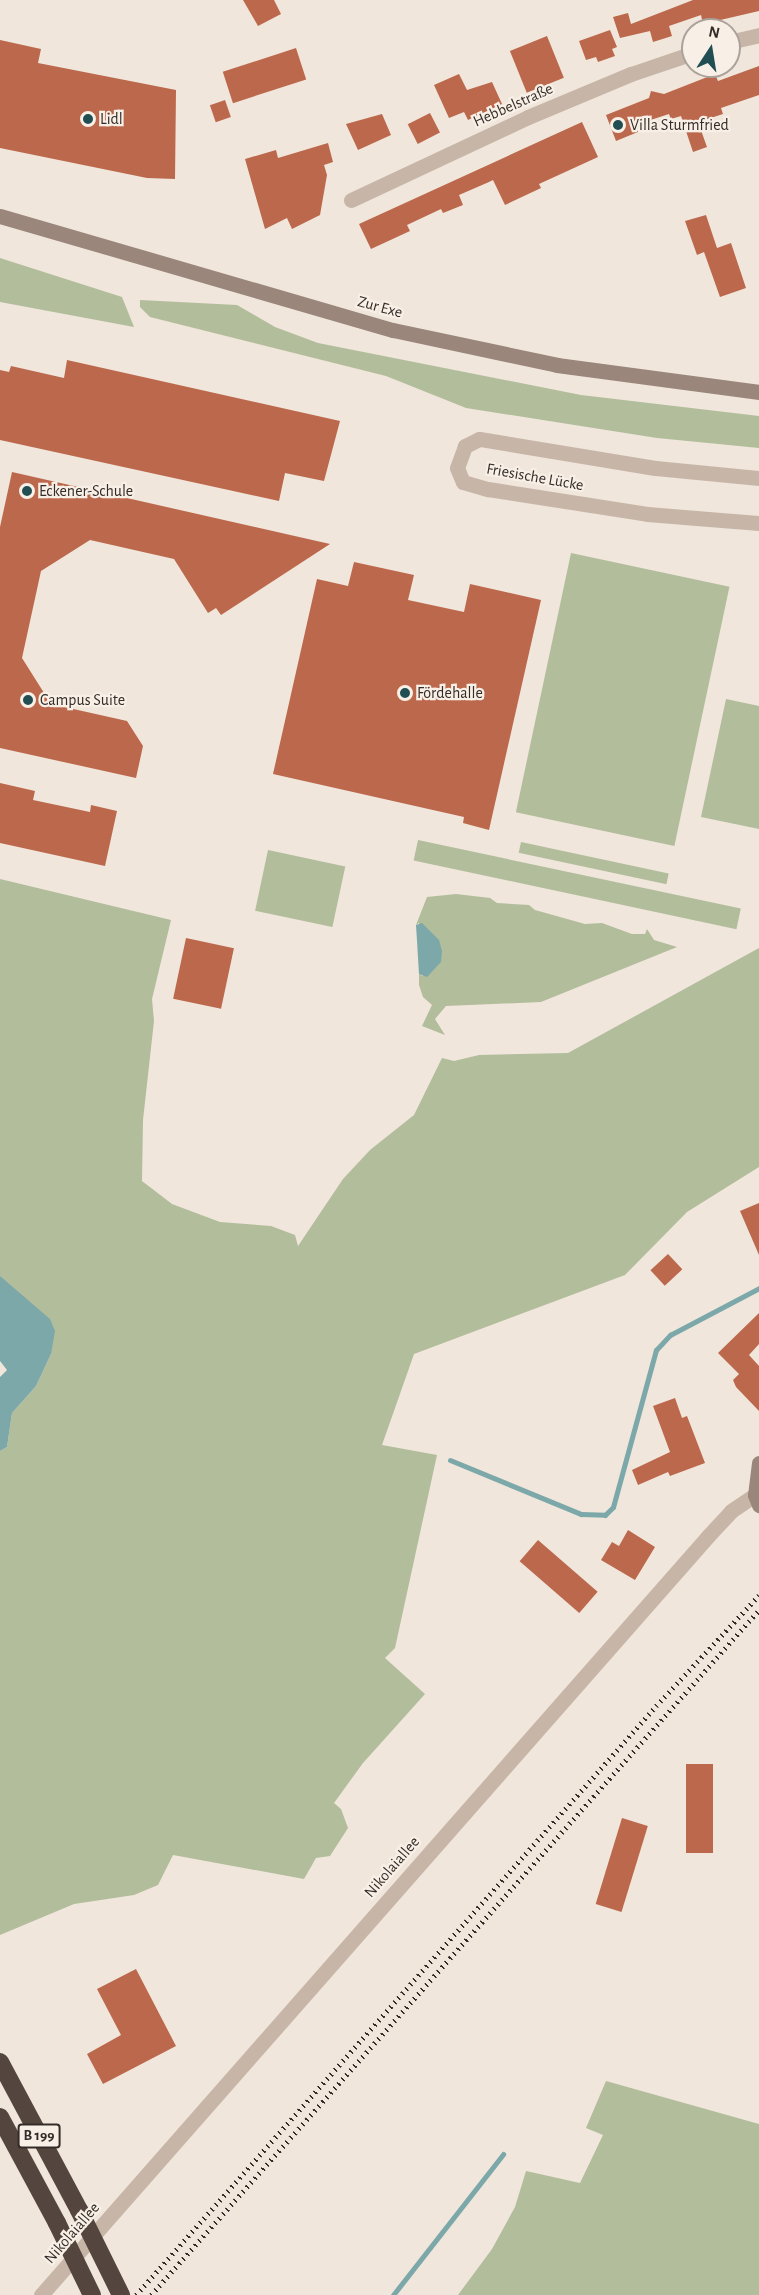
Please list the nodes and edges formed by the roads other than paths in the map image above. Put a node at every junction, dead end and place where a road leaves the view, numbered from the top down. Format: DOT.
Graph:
graph roads {
  1 [pos="759,35"];
  2 [pos="741,39"];
  3 [pos="681,57"];
  4 [pos="351,200"];
  5 [pos="0,216"];
  6 [pos="759,392"];
  7 [pos="759,478"];
  8 [pos="759,523"];
  9 [pos="759,1463"];
  10 [pos="757,1500"];
  11 [pos="0,2062"];
  12 [pos="0,2117"];
  13 [pos="41,2295"];
  14 [pos="92,2295"];
  15 [pos="121,2295"];
  1 -- 2 [label="street"];
  3 -- 4 [label="street, Hebbelstraße"];
  5 -- 6 [label="main road, Zur Exe"];
  7 -- 8 [label="street, Friesische Lücke"];
  9 -- 10 [label="main road, Nikolaiallee"];
  10 -- 13 [label="street, Nikolaiallee"];
  11 -- 15 [label="highway, B 199, bridge"];
  12 -- 14 [label="highway, B 199, bridge"];
}
